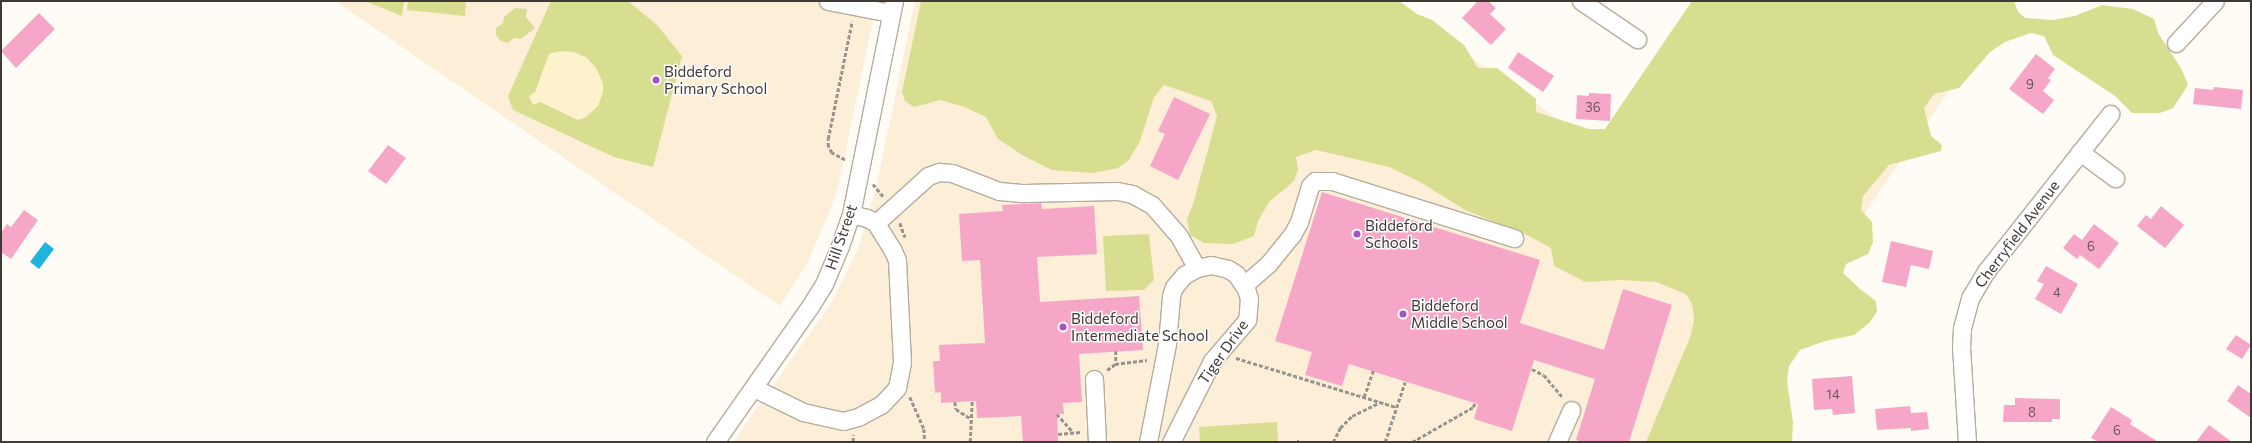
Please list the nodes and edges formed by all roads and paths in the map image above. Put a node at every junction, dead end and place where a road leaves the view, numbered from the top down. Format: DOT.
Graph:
graph roads {
  1 [pos="828,1"];
  2 [pos="1582,1"];
  3 [pos="2205,4"];
  4 [pos="892,7"];
  5 [pos="1637,39"];
  6 [pos="2176,43"];
  7 [pos="2110,114"];
  8 [pos="2080,152"];
  9 [pos="2115,178"];
  10 [pos="851,214"];
  11 [pos="876,223"];
  12 [pos="1514,238"];
  13 [pos="1196,268"];
  14 [pos="1244,285"];
  15 [pos="1116,351"];
  16 [pos="1236,352"];
  17 [pos="1152,360"];
  18 [pos="1116,363"];
  19 [pos="1532,369"];
  20 [pos="1373,371"];
  21 [pos="1094,379"];
  22 [pos="1405,382"];
  23 [pos="754,388"];
  24 [pos="1364,397"];
  25 [pos="972,401"];
  26 [pos="954,402"];
  27 [pos="1382,402"];
  28 [pos="1475,403"];
  29 [pos="1396,407"];
  30 [pos="1571,410"];
  31 [pos="1057,414"];
  32 [pos="970,418"];
  33 [pos="1074,433"];
  34 [pos="1058,434"];
  35 [pos="1097,437"];
  36 [pos="715,442"];
  37 [pos="970,442"];
  38 [pos="1148,442"];
  39 [pos="1171,442"];
  40 [pos="1333,442"];
  41 [pos="1385,442"];
  42 [pos="1412,442"];
  43 [pos="1556,442"];
  44 [pos="1967,442"];
  1 -- 4 [label="street"];
  2 -- 5 [label="street"];
  3 -- 6 [label="street"];
  4 -- 10 [label="street, Hill Street"];
  7 -- 8 [label="street, Cherryfield Avenue"];
  8 -- 9 [label="street"];
  8 -- 44 [label="street, Cherryfield Avenue"];
  10 -- 11 [label="street"];
  10 -- 23 [label="street, Hill Street"];
  11 -- 13 [label="street"];
  11 -- 23 [label="street"];
  12 -- 14 [label="street"];
  13 -- 14 [label="street, Tiger Drive"];
  13 -- 38 [label="street, Tiger Drive"];
  14 -- 39 [label="street, Tiger Drive"];
  15 -- 18 [label="path"];
  16 -- 24 [label="path"];
  17 -- 18 [label="path"];
  18 -- 21 [label="path"];
  19 -- 30 [label="path"];
  20 -- 24 [label="path"];
  21 -- 35 [label="street"];
  22 -- 29 [label="path"];
  23 -- 36 [label="street, Hill Street"];
  24 -- 27 [label="path"];
  25 -- 32 [label="path"];
  26 -- 32 [label="path"];
  27 -- 29 [label="path"];
  27 -- 40 [label="path"];
  28 -- 42 [label="path"];
  29 -- 41 [label="path"];
  30 -- 43 [label="street"];
  31 -- 33 [label="path"];
  32 -- 37 [label="path"];
  33 -- 34 [label="path"];
  33 -- 35 [label="path"];
}
